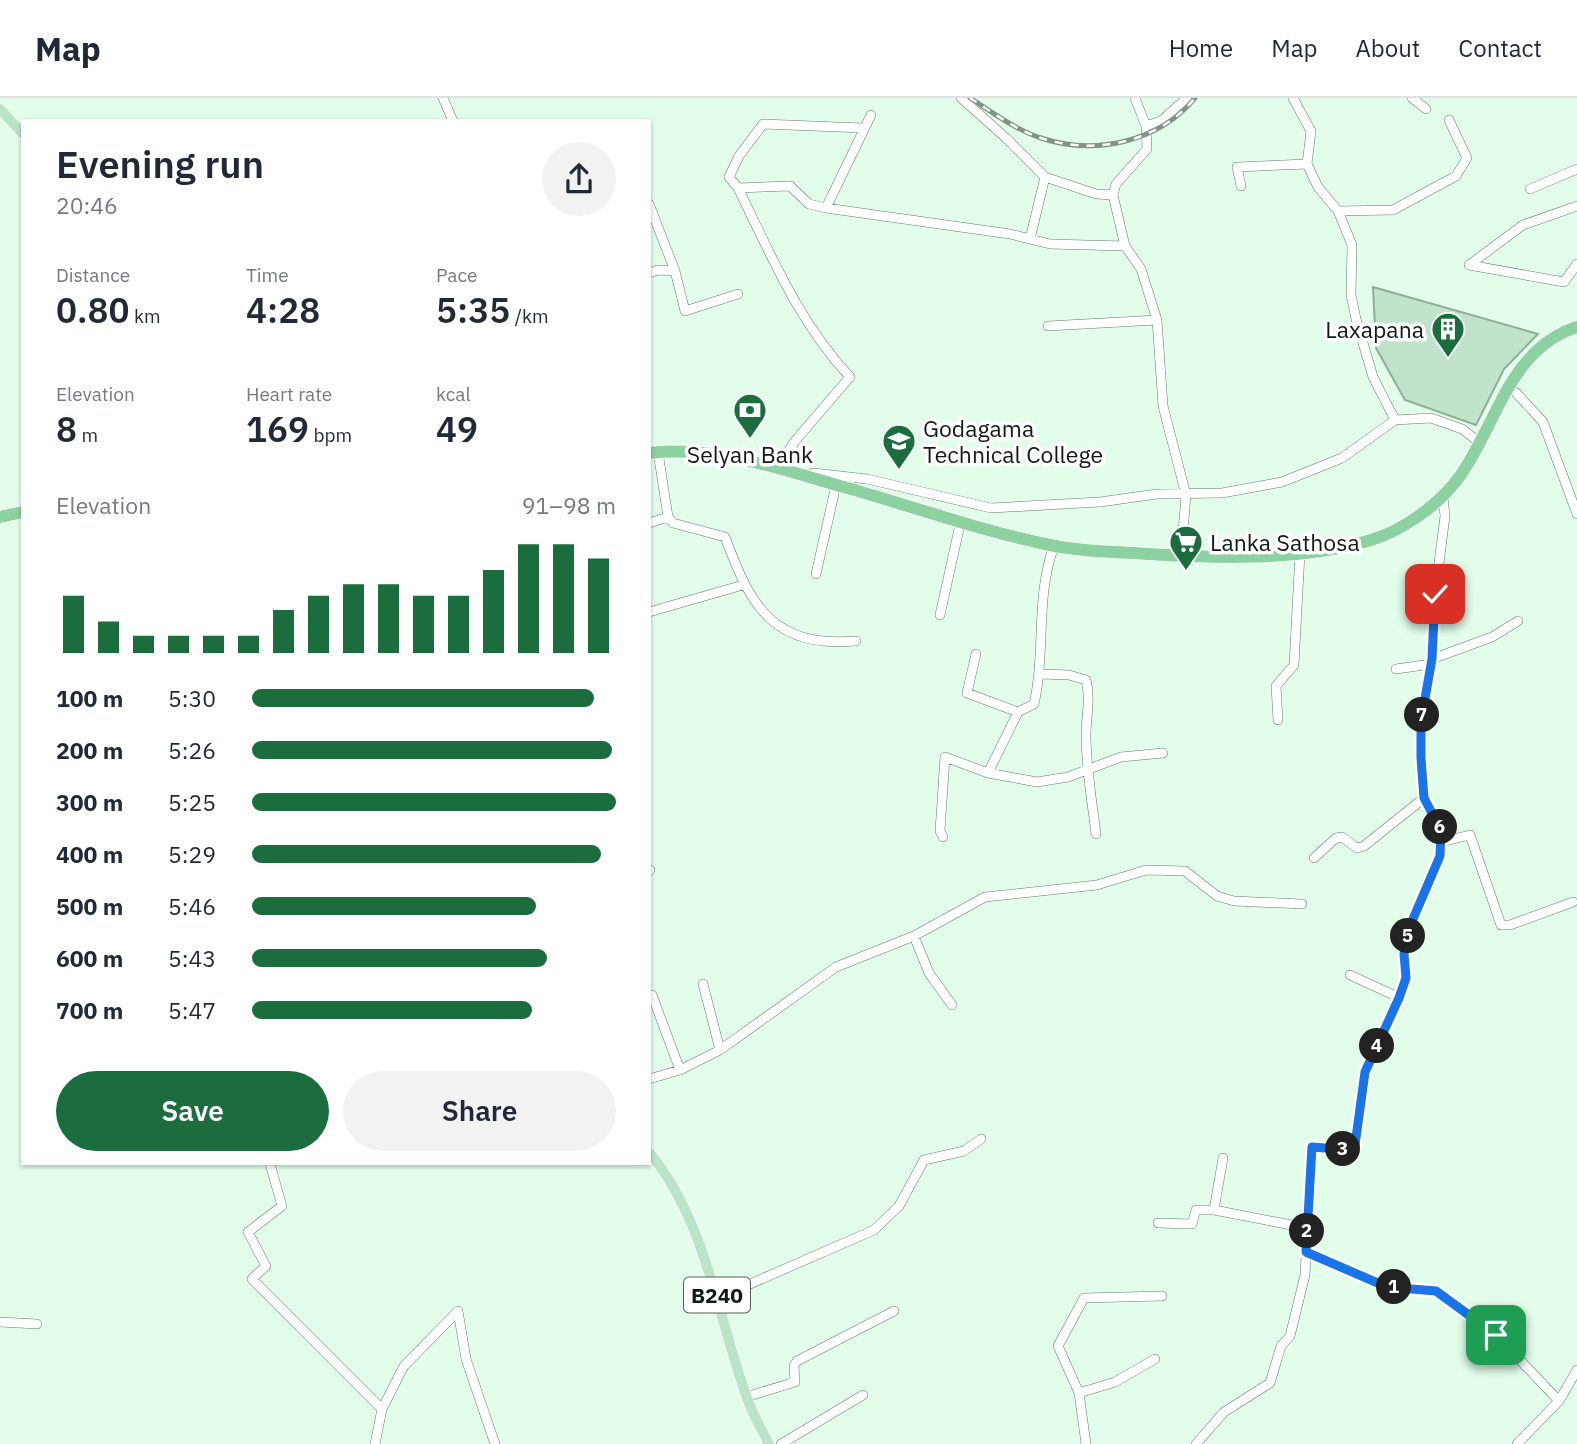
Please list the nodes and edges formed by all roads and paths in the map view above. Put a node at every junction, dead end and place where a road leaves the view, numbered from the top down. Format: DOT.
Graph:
graph roads {
  1 [pos="443,98"];
  2 [pos="961,98"];
  3 [pos="1135,98"];
  4 [pos="1187,98"];
  5 [pos="1293,98"];
  6 [pos="1412,98"];
  7 [pos="0,109"];
  8 [pos="1426,109"];
  9 [pos="871,115"];
  10 [pos="452,119"];
  11 [pos="1449,120"];
  12 [pos="1146,126"];
  13 [pos="864,128"];
  14 [pos="21,132"];
  15 [pos="1307,164"];
  16 [pos="1577,169"];
  17 [pos="1045,177"];
  18 [pos="1241,186"];
  19 [pos="738,188"];
  20 [pos="1530,188"];
  21 [pos="1113,195"];
  22 [pos="1577,206"];
  23 [pos="826,208"];
  24 [pos="651,209"];
  25 [pos="1338,211"];
  26 [pos="1030,239"];
  27 [pos="1125,246"];
  28 [pos="1577,264"];
  29 [pos="676,271"];
  30 [pos="651,273"];
  31 [pos="738,294"];
  32 [pos="1157,320"];
  33 [pos="1048,326"];
  34 [pos="1577,327"];
  35 [pos="1509,385"];
  36 [pos="1395,420"];
  37 [pos="1479,442"];
  38 [pos="654,453"];
  39 [pos="784,469"];
  40 [pos="836,485"];
  41 [pos="1186,495"];
  42 [pos="1443,496"];
  43 [pos="21,512"];
  44 [pos="1577,514"];
  45 [pos="0,517"];
  46 [pos="667,517"];
  47 [pos="961,520"];
  48 [pos="651,522"];
  49 [pos="1054,546"];
  50 [pos="1300,553"];
  51 [pos="1181,556"];
  52 [pos="816,574"];
  53 [pos="743,585"];
  54 [pos="651,611"];
  55 [pos="940,615"];
  56 [pos="1518,621"];
  57 [pos="856,641"];
  58 [pos="976,654"];
  59 [pos="1432,662"];
  60 [pos="1396,669"];
  61 [pos="1041,674"];
  62 [pos="1018,712"];
  63 [pos="1278,720"];
  64 [pos="1163,753"];
  65 [pos="1087,769"];
  66 [pos="988,773"];
  67 [pos="1424,798"];
  68 [pos="1096,834"];
  69 [pos="943,836"];
  70 [pos="1441,842"];
  71 [pos="1314,858"];
  72 [pos="1573,902"];
  73 [pos="1302,904"];
  74 [pos="915,936"];
  75 [pos="1350,975"];
  76 [pos="703,985"];
  77 [pos="652,995"];
  78 [pos="1399,998"];
  79 [pos="953,1006"];
  80 [pos="720,1050"];
  81 [pos="680,1070"];
  82 [pos="651,1078"];
  83 [pos="981,1139"];
  84 [pos="651,1154"];
  85 [pos="1223,1158"];
  86 [pos="270,1165"];
  87 [pos="1214,1210"];
  88 [pos="1158,1223"];
  89 [pos="1307,1227"];
  90 [pos="1306,1252"];
  91 [pos="1162,1296"];
  92 [pos="718,1298"];
  93 [pos="894,1311"];
  94 [pos="0,1322"];
  95 [pos="37,1324"];
  96 [pos="1155,1359"];
  97 [pos="1577,1370"];
  98 [pos="1079,1393"];
  99 [pos="863,1395"];
  100 [pos="746,1397"];
  101 [pos="1559,1401"];
  102 [pos="382,1409"];
  103 [pos="375,1444"];
  104 [pos="495,1444"];
  105 [pos="769,1444"];
  106 [pos="782,1444"];
  107 [pos="1086,1444"];
  108 [pos="1196,1444"];
  109 [pos="1517,1444"];
  1 -- 10 [label="street"];
  2 -- 17 [label="street"];
  3 -- 12 [label="street"];
  4 -- 12 [label="street"];
  5 -- 15 [label="street"];
  6 -- 8 [label="street"];
  7 -- 14 [label="main road"];
  9 -- 13 [label="street"];
  11 -- 25 [label="street"];
  12 -- 21 [label="street"];
  13 -- 19 [label="street"];
  13 -- 23 [label="street"];
  15 -- 18 [label="street"];
  15 -- 25 [label="street"];
  16 -- 20 [label="street"];
  17 -- 21 [label="street"];
  17 -- 26 [label="street"];
  19 -- 23 [label="street"];
  19 -- 39 [label="street"];
  21 -- 27 [label="street"];
  22 -- 28 [label="street"];
  23 -- 26 [label="street"];
  24 -- 29 [label="street"];
  25 -- 36 [label="street"];
  26 -- 27 [label="street"];
  27 -- 32 [label="street"];
  29 -- 30 [label="street"];
  29 -- 31 [label="street"];
  32 -- 33 [label="street"];
  32 -- 41 [label="street"];
  34 -- 35 [label="highway"];
  35 -- 37 [label="highway"];
  35 -- 44 [label="street"];
  36 -- 37 [label="street"];
  36 -- 41 [label="street"];
  37 -- 42 [label="highway"];
  38 -- 39 [label="highway"];
  38 -- 46 [label="street"];
  39 -- 40 [label="highway"];
  39 -- 41 [label="street"];
  40 -- 47 [label="highway"];
  40 -- 52 [label="street"];
  41 -- 51 [label="street"];
  42 -- 50 [label="highway"];
  42 -- 59 [label="street"];
  43 -- 45 [label="highway"];
  46 -- 48 [label="street"];
  46 -- 53 [label="street"];
  47 -- 49 [label="highway"];
  47 -- 55 [label="street"];
  49 -- 51 [label="highway"];
  49 -- 61 [label="street"];
  50 -- 51 [label="highway"];
  50 -- 63 [label="street"];
  53 -- 54 [label="street"];
  53 -- 57 [label="street"];
  56 -- 59 [label="street"];
  58 -- 62 [label="street"];
  59 -- 60 [label="street"];
  59 -- 67 [label="street"];
  61 -- 62 [label="street"];
  61 -- 65 [label="street"];
  62 -- 66 [label="street"];
  64 -- 65 [label="street"];
  65 -- 66 [label="street"];
  65 -- 68 [label="street"];
  66 -- 69 [label="street"];
  67 -- 70 [label="street"];
  67 -- 71 [label="street"];
  70 -- 72 [label="street"];
  70 -- 78 [label="street"];
  73 -- 74 [label="street"];
  74 -- 79 [label="street"];
  74 -- 80 [label="street"];
  75 -- 78 [label="street"];
  76 -- 80 [label="street"];
  77 -- 81 [label="street"];
  78 -- 89 [label="street"];
  80 -- 81 [label="street"];
  81 -- 82 [label="street"];
  83 -- 92 [label="street"];
  84 -- 92 [label="main road, B240"];
  85 -- 87 [label="street"];
  86 -- 102 [label="street"];
  87 -- 88 [label="street"];
  87 -- 89 [label="street"];
  89 -- 90 [label="street"];
  90 -- 101 [label="street"];
  90 -- 108 [label="street"];
  91 -- 98 [label="street"];
  92 -- 100 [label="main road, B240"];
  93 -- 100 [label="street"];
  94 -- 95 [label="street"];
  96 -- 98 [label="street"];
  97 -- 101 [label="street"];
  98 -- 107 [label="street"];
  99 -- 106 [label="street"];
  100 -- 105 [label="main road, B240"];
  101 -- 109 [label="street"];
  102 -- 103 [label="street"];
  102 -- 104 [label="street"];
}
